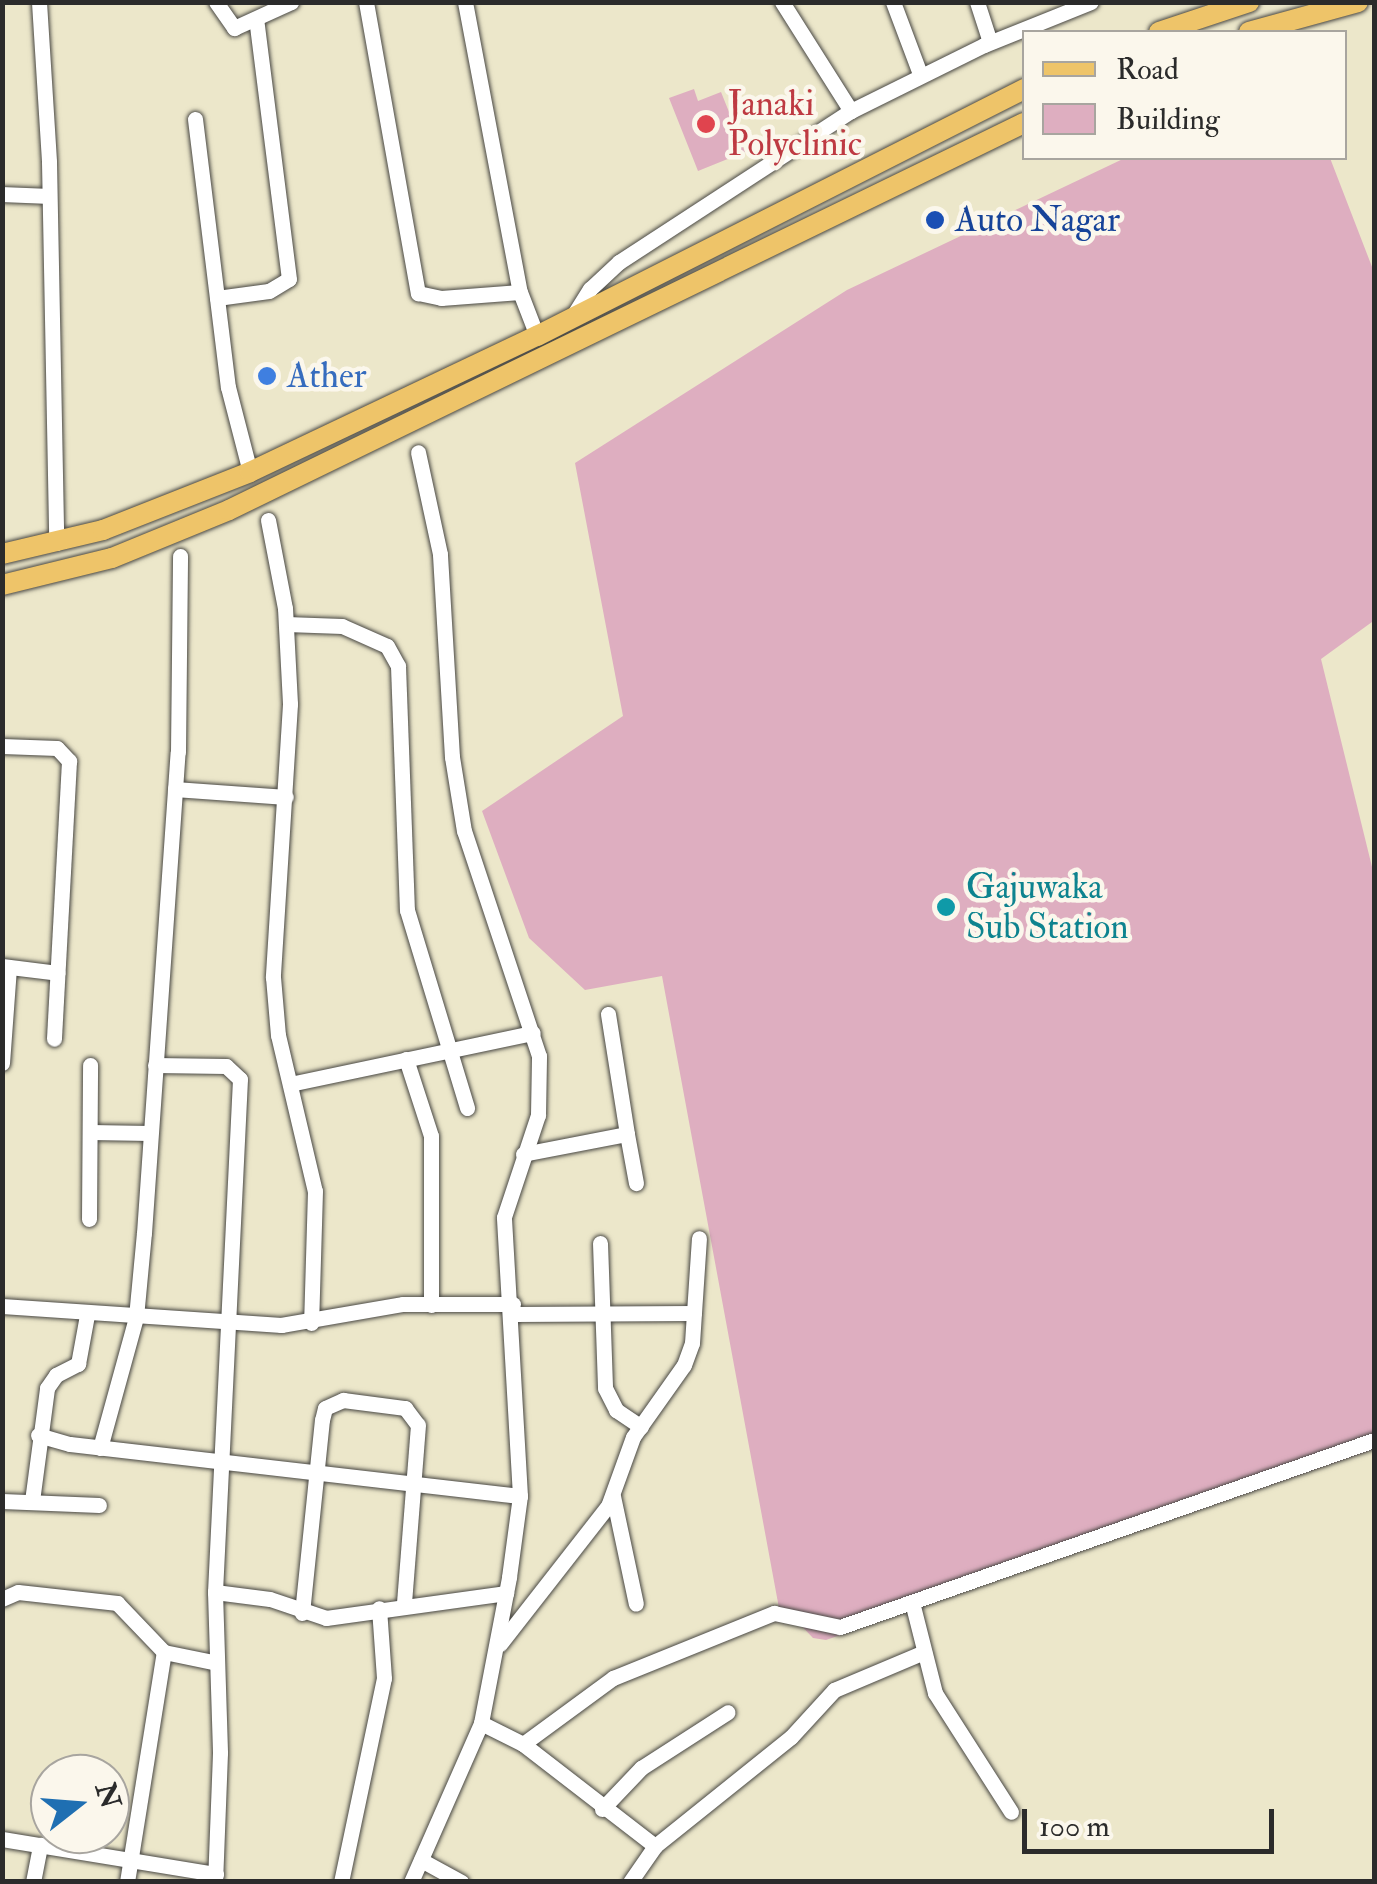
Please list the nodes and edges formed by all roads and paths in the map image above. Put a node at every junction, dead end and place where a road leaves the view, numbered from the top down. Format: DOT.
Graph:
graph roads {
  1 [pos="39,2"];
  2 [pos="216,2"];
  3 [pos="291,2"];
  4 [pos="366,2"];
  5 [pos="465,2"];
  6 [pos="782,2"];
  7 [pos="892,2"];
  8 [pos="978,2"];
  9 [pos="1091,2"];
  10 [pos="1249,2"];
  11 [pos="1358,2"];
  12 [pos="256,19"];
  13 [pos="1165,30"];
  14 [pos="1257,30"];
  15 [pos="990,42"];
  16 [pos="920,74"];
  17 [pos="1022,90"];
  18 [pos="851,111"];
  19 [pos="195,119"];
  20 [pos="1022,125"];
  21 [pos="2,194"];
  22 [pos="49,196"];
  23 [pos="520,292"];
  24 [pos="217,298"];
  25 [pos="571,319"];
  26 [pos="537,336"];
  27 [pos="418,452"];
  28 [pos="250,472"];
  29 [pos="268,520"];
  30 [pos="56,543"];
  31 [pos="2,554"];
  32 [pos="180,556"];
  33 [pos="2,585"];
  34 [pos="286,624"];
  35 [pos="2,746"];
  36 [pos="175,789"];
  37 [pos="286,797"];
  38 [pos="6,966"];
  39 [pos="58,973"];
  40 [pos="608,1014"];
  41 [pos="533,1033"];
  42 [pos="54,1038"];
  43 [pos="450,1050"];
  44 [pos="406,1059"];
  45 [pos="2,1063"];
  46 [pos="154,1064"];
  47 [pos="90,1066"];
  48 [pos="290,1084"];
  49 [pos="467,1108"];
  50 [pos="90,1132"];
  51 [pos="150,1133"];
  52 [pos="627,1134"];
  53 [pos="524,1154"];
  54 [pos="636,1182"];
  55 [pos="90,1220"];
  56 [pos="698,1238"];
  57 [pos="600,1243"];
  58 [pos="431,1305"];
  59 [pos="2,1306"];
  60 [pos="514,1309"];
  61 [pos="603,1310"];
  62 [pos="694,1312"];
  63 [pos="87,1315"];
  64 [pos="136,1317"];
  65 [pos="224,1320"];
  66 [pos="311,1324"];
  67 [pos="641,1426"];
  68 [pos="38,1435"];
  69 [pos="1374,1440"];
  70 [pos="100,1448"];
  71 [pos="222,1459"];
  72 [pos="318,1470"];
  73 [pos="418,1482"];
  74 [pos="612,1492"];
  75 [pos="520,1496"];
  76 [pos="2,1501"];
  77 [pos="32,1501"];
  78 [pos="99,1505"];
  79 [pos="215,1592"];
  80 [pos="506,1593"];
  81 [pos="2,1599"];
  82 [pos="912,1602"];
  83 [pos="404,1604"];
  84 [pos="636,1604"];
  85 [pos="379,1608"];
  86 [pos="302,1613"];
  87 [pos="497,1647"];
  88 [pos="164,1652"];
  89 [pos="924,1652"];
  90 [pos="218,1663"];
  91 [pos="728,1712"];
  92 [pos="481,1723"];
  93 [pos="523,1744"];
  94 [pos="602,1809"];
  95 [pos="1011,1812"];
  96 [pos="2,1839"];
  97 [pos="30,1843"];
  98 [pos="654,1846"];
  99 [pos="39,1854"];
  100 [pos="95,1854"];
  101 [pos="131,1860"];
  102 [pos="421,1860"];
  103 [pos="215,1878"];
  104 [pos="34,1882"];
  105 [pos="127,1882"];
  106 [pos="341,1882"];
  107 [pos="411,1882"];
  108 [pos="461,1882"];
  109 [pos="630,1882"];
  1 -- 22 [label="street"];
  2 -- 12 [label="street"];
  3 -- 12 [label="street"];
  4 -- 23 [label="street"];
  5 -- 23 [label="street"];
  6 -- 18 [label="street"];
  7 -- 16 [label="street"];
  8 -- 15 [label="street"];
  9 -- 15 [label="street"];
  10 -- 13 [label="main road"];
  11 -- 14 [label="main road"];
  12 -- 24 [label="street"];
  15 -- 16 [label="street"];
  16 -- 18 [label="street"];
  17 -- 25 [label="main road"];
  18 -- 25 [label="street"];
  19 -- 24 [label="street"];
  20 -- 33 [label="main road"];
  21 -- 22 [label="street"];
  22 -- 30 [label="street"];
  23 -- 26 [label="street"];
  24 -- 28 [label="street"];
  25 -- 26 [label="main road"];
  26 -- 28 [label="main road"];
  27 -- 41 [label="street"];
  28 -- 30 [label="main road"];
  29 -- 34 [label="street"];
  30 -- 31 [label="main road"];
  32 -- 36 [label="street"];
  34 -- 37 [label="street"];
  34 -- 43 [label="street"];
  35 -- 39 [label="street"];
  36 -- 37 [label="street"];
  36 -- 46 [label="street"];
  37 -- 48 [label="street"];
  38 -- 39 [label="street"];
  38 -- 45 [label="street"];
  39 -- 42 [label="street"];
  40 -- 52 [label="street"];
  41 -- 43 [label="street"];
  41 -- 53 [label="street"];
  43 -- 44 [label="street"];
  43 -- 49 [label="street"];
  44 -- 48 [label="street"];
  44 -- 58 [label="street"];
  46 -- 51 [label="street"];
  46 -- 65 [label="street"];
  47 -- 50 [label="street"];
  48 -- 66 [label="street"];
  50 -- 51 [label="street"];
  50 -- 55 [label="street"];
  51 -- 64 [label="street"];
  52 -- 53 [label="street"];
  52 -- 54 [label="street"];
  53 -- 60 [label="street"];
  56 -- 62 [label="street"];
  57 -- 61 [label="street"];
  58 -- 60 [label="street"];
  58 -- 66 [label="street"];
  59 -- 63 [label="street"];
  60 -- 61 [label="street"];
  60 -- 75 [label="street"];
  61 -- 62 [label="street"];
  61 -- 67 [label="street"];
  62 -- 67 [label="street"];
  63 -- 64 [label="street"];
  63 -- 68 [label="street"];
  64 -- 65 [label="street"];
  64 -- 70 [label="street"];
  65 -- 66 [label="street"];
  65 -- 71 [label="street"];
  67 -- 74 [label="street"];
  68 -- 70 [label="street"];
  68 -- 77 [label="street"];
  69 -- 82 [label="street"];
  70 -- 71 [label="street"];
  71 -- 72 [label="street"];
  71 -- 79 [label="street"];
  72 -- 73 [label="street"];
  72 -- 73 [label="street"];
  72 -- 86 [label="street"];
  73 -- 75 [label="street"];
  73 -- 83 [label="street"];
  74 -- 84 [label="street"];
  74 -- 87 [label="street"];
  75 -- 80 [label="street"];
  76 -- 77 [label="street"];
  77 -- 78 [label="street"];
  79 -- 86 [label="street"];
  79 -- 90 [label="street"];
  80 -- 83 [label="street"];
  80 -- 87 [label="street"];
  81 -- 88 [label="street"];
  82 -- 89 [label="street"];
  82 -- 93 [label="street"];
  83 -- 85 [label="street"];
  85 -- 86 [label="street"];
  85 -- 106 [label="street"];
  87 -- 92 [label="street"];
  88 -- 90 [label="street"];
  88 -- 101 [label="street"];
  89 -- 95 [label="street"];
  89 -- 98 [label="street"];
  90 -- 103 [label="street"];
  91 -- 94 [label="street"];
  92 -- 93 [label="street"];
  92 -- 102 [label="street"];
  93 -- 94 [label="street"];
  94 -- 98 [label="street"];
  96 -- 97 [label="street"];
  98 -- 109 [label="street"];
  99 -- 104 [label="street"];
  100 -- 101 [label="street"];
  101 -- 103 [label="street"];
  101 -- 105 [label="street"];
  102 -- 107 [label="street"];
  102 -- 108 [label="street"];
}
